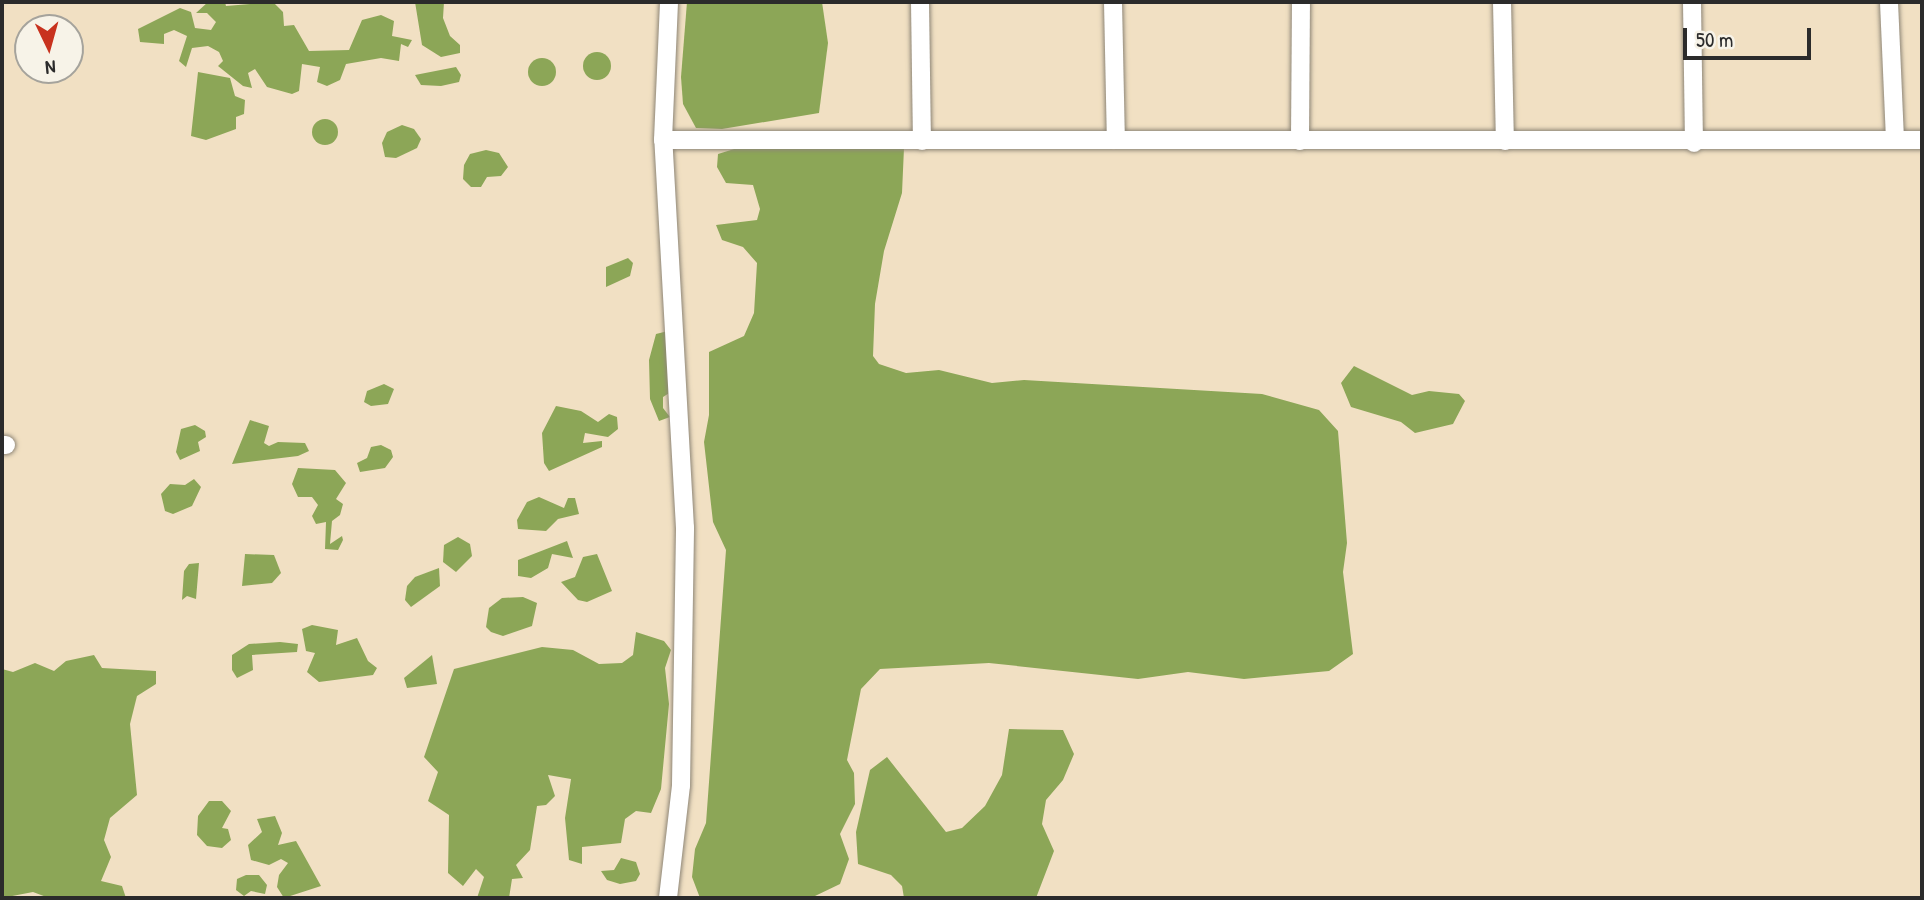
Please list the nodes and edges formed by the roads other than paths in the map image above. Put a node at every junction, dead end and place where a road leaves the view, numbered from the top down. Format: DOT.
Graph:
graph roads {
  1 [pos="669,2"];
  2 [pos="920,2"];
  3 [pos="1113,2"];
  4 [pos="1301,2"];
  5 [pos="1502,2"];
  6 [pos="1692,2"];
  7 [pos="1889,2"];
  8 [pos="663,140"];
  9 [pos="1116,140"];
  10 [pos="1895,140"];
  11 [pos="1922,140"];
  12 [pos="922,141"];
  13 [pos="1300,141"];
  14 [pos="1505,141"];
  15 [pos="1694,143"];
  16 [pos="668,898"];
  1 -- 8 [label="street"];
  2 -- 12 [label="street"];
  3 -- 9 [label="street"];
  4 -- 13 [label="street"];
  5 -- 14 [label="street"];
  6 -- 15 [label="street"];
  7 -- 10 [label="street"];
  8 -- 12 [label="street"];
  8 -- 16 [label="street"];
  9 -- 12 [label="street"];
  9 -- 13 [label="street"];
  10 -- 11 [label="street"];
  10 -- 15 [label="street"];
  13 -- 14 [label="street"];
  14 -- 15 [label="street"];
}
